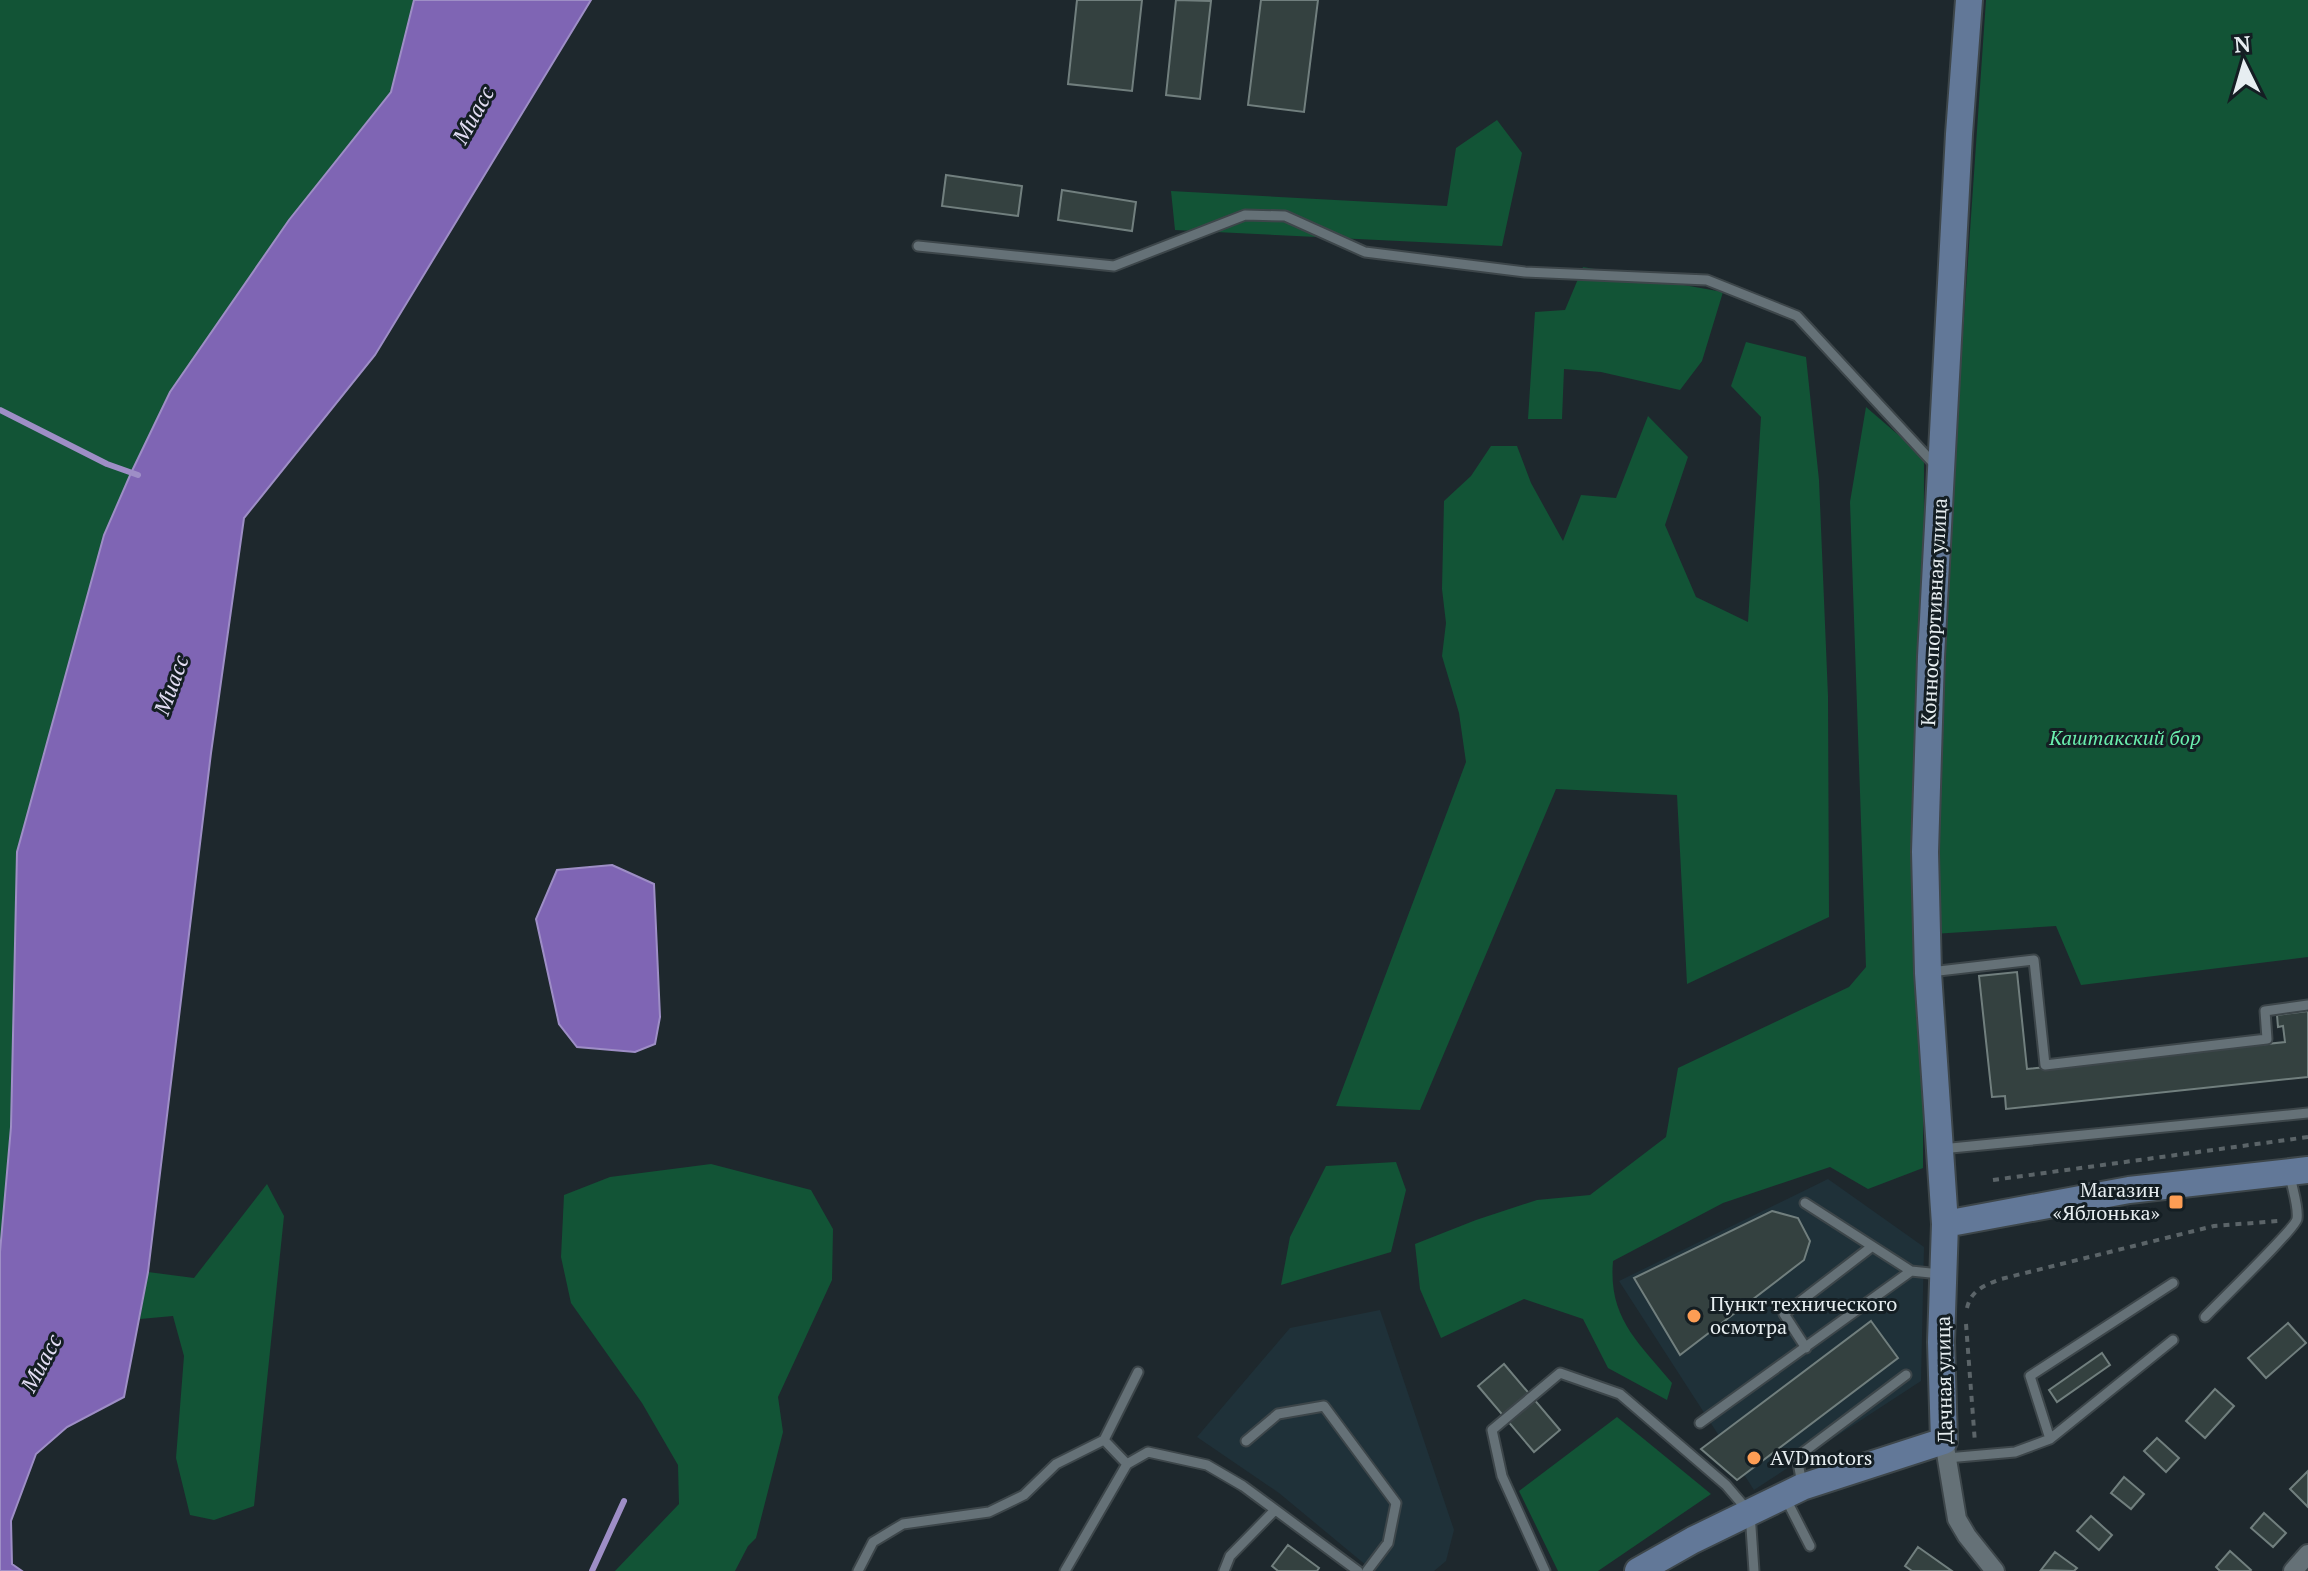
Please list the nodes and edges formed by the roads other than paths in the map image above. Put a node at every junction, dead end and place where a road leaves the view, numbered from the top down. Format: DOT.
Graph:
graph roads {
  1 [pos="1969,0"];
  2 [pos="918,246"];
  3 [pos="1941,471"];
  4 [pos="1928,973"];
  5 [pos="2308,1005"];
  6 [pos="2308,1113"];
  7 [pos="1941,1149"];
  8 [pos="2299,1171"];
  9 [pos="1805,1203"];
  10 [pos="1945,1224"];
  11 [pos="1870,1248"];
  12 [pos="1911,1271"];
  13 [pos="1943,1275"];
  14 [pos="2173,1283"];
  15 [pos="2205,1317"];
  16 [pos="2173,1340"];
  17 [pos="1806,1348"];
  18 [pos="1138,1372"];
  19 [pos="1906,1375"];
  20 [pos="1700,1423"];
  21 [pos="2050,1439"];
  22 [pos="1104,1440"];
  23 [pos="1246,1441"];
  24 [pos="1945,1450"];
  25 [pos="1127,1464"];
  26 [pos="1793,1492"];
  27 [pos="1275,1510"];
  28 [pos="1750,1513"];
  29 [pos="1810,1546"];
  30 [pos="2308,1554"];
  31 [pos="1647,1569"];
  32 [pos="858,1571"];
  33 [pos="1065,1571"];
  34 [pos="1224,1571"];
  35 [pos="1358,1571"];
  36 [pos="1367,1571"];
  37 [pos="1545,1571"];
  38 [pos="1754,1571"];
  39 [pos="1995,1571"];
  40 [pos="2293,1571"];
  1 -- 3 [label="main road, Конноспортивная улица"];
  2 -- 3 [label="lane"];
  3 -- 4 [label="main road, Конноспортивная улица"];
  4 -- 5 [label="lane"];
  4 -- 7 [label="main road, Конноспортивная улица"];
  6 -- 7 [label="lane"];
  7 -- 10 [label="main road, Конноспортивная улица"];
  8 -- 10 [label="main road"];
  8 -- 15 [label="lane"];
  9 -- 11 [label="lane"];
  10 -- 13 [label="main road, Дачная улица"];
  11 -- 12 [label="lane"];
  11 -- 17 [label="lane"];
  12 -- 13 [label="lane"];
  12 -- 17 [label="lane"];
  13 -- 24 [label="main road, Дачная улица"];
  14 -- 21 [label="lane"];
  16 -- 21 [label="lane"];
  17 -- 20 [label="lane"];
  18 -- 22 [label="lane"];
  19 -- 26 [label="lane"];
  21 -- 24 [label="lane"];
  22 -- 25 [label="lane"];
  22 -- 32 [label="lane"];
  23 -- 36 [label="lane"];
  24 -- 26 [label="main road"];
  24 -- 39 [label="street, Дачная улица"];
  25 -- 27 [label="lane"];
  25 -- 33 [label="lane"];
  26 -- 28 [label="main road"];
  26 -- 29 [label="lane"];
  27 -- 34 [label="lane"];
  27 -- 35 [label="lane"];
  28 -- 31 [label="main road"];
  28 -- 37 [label="lane"];
  28 -- 38 [label="lane"];
  30 -- 40 [label="street"];
}
